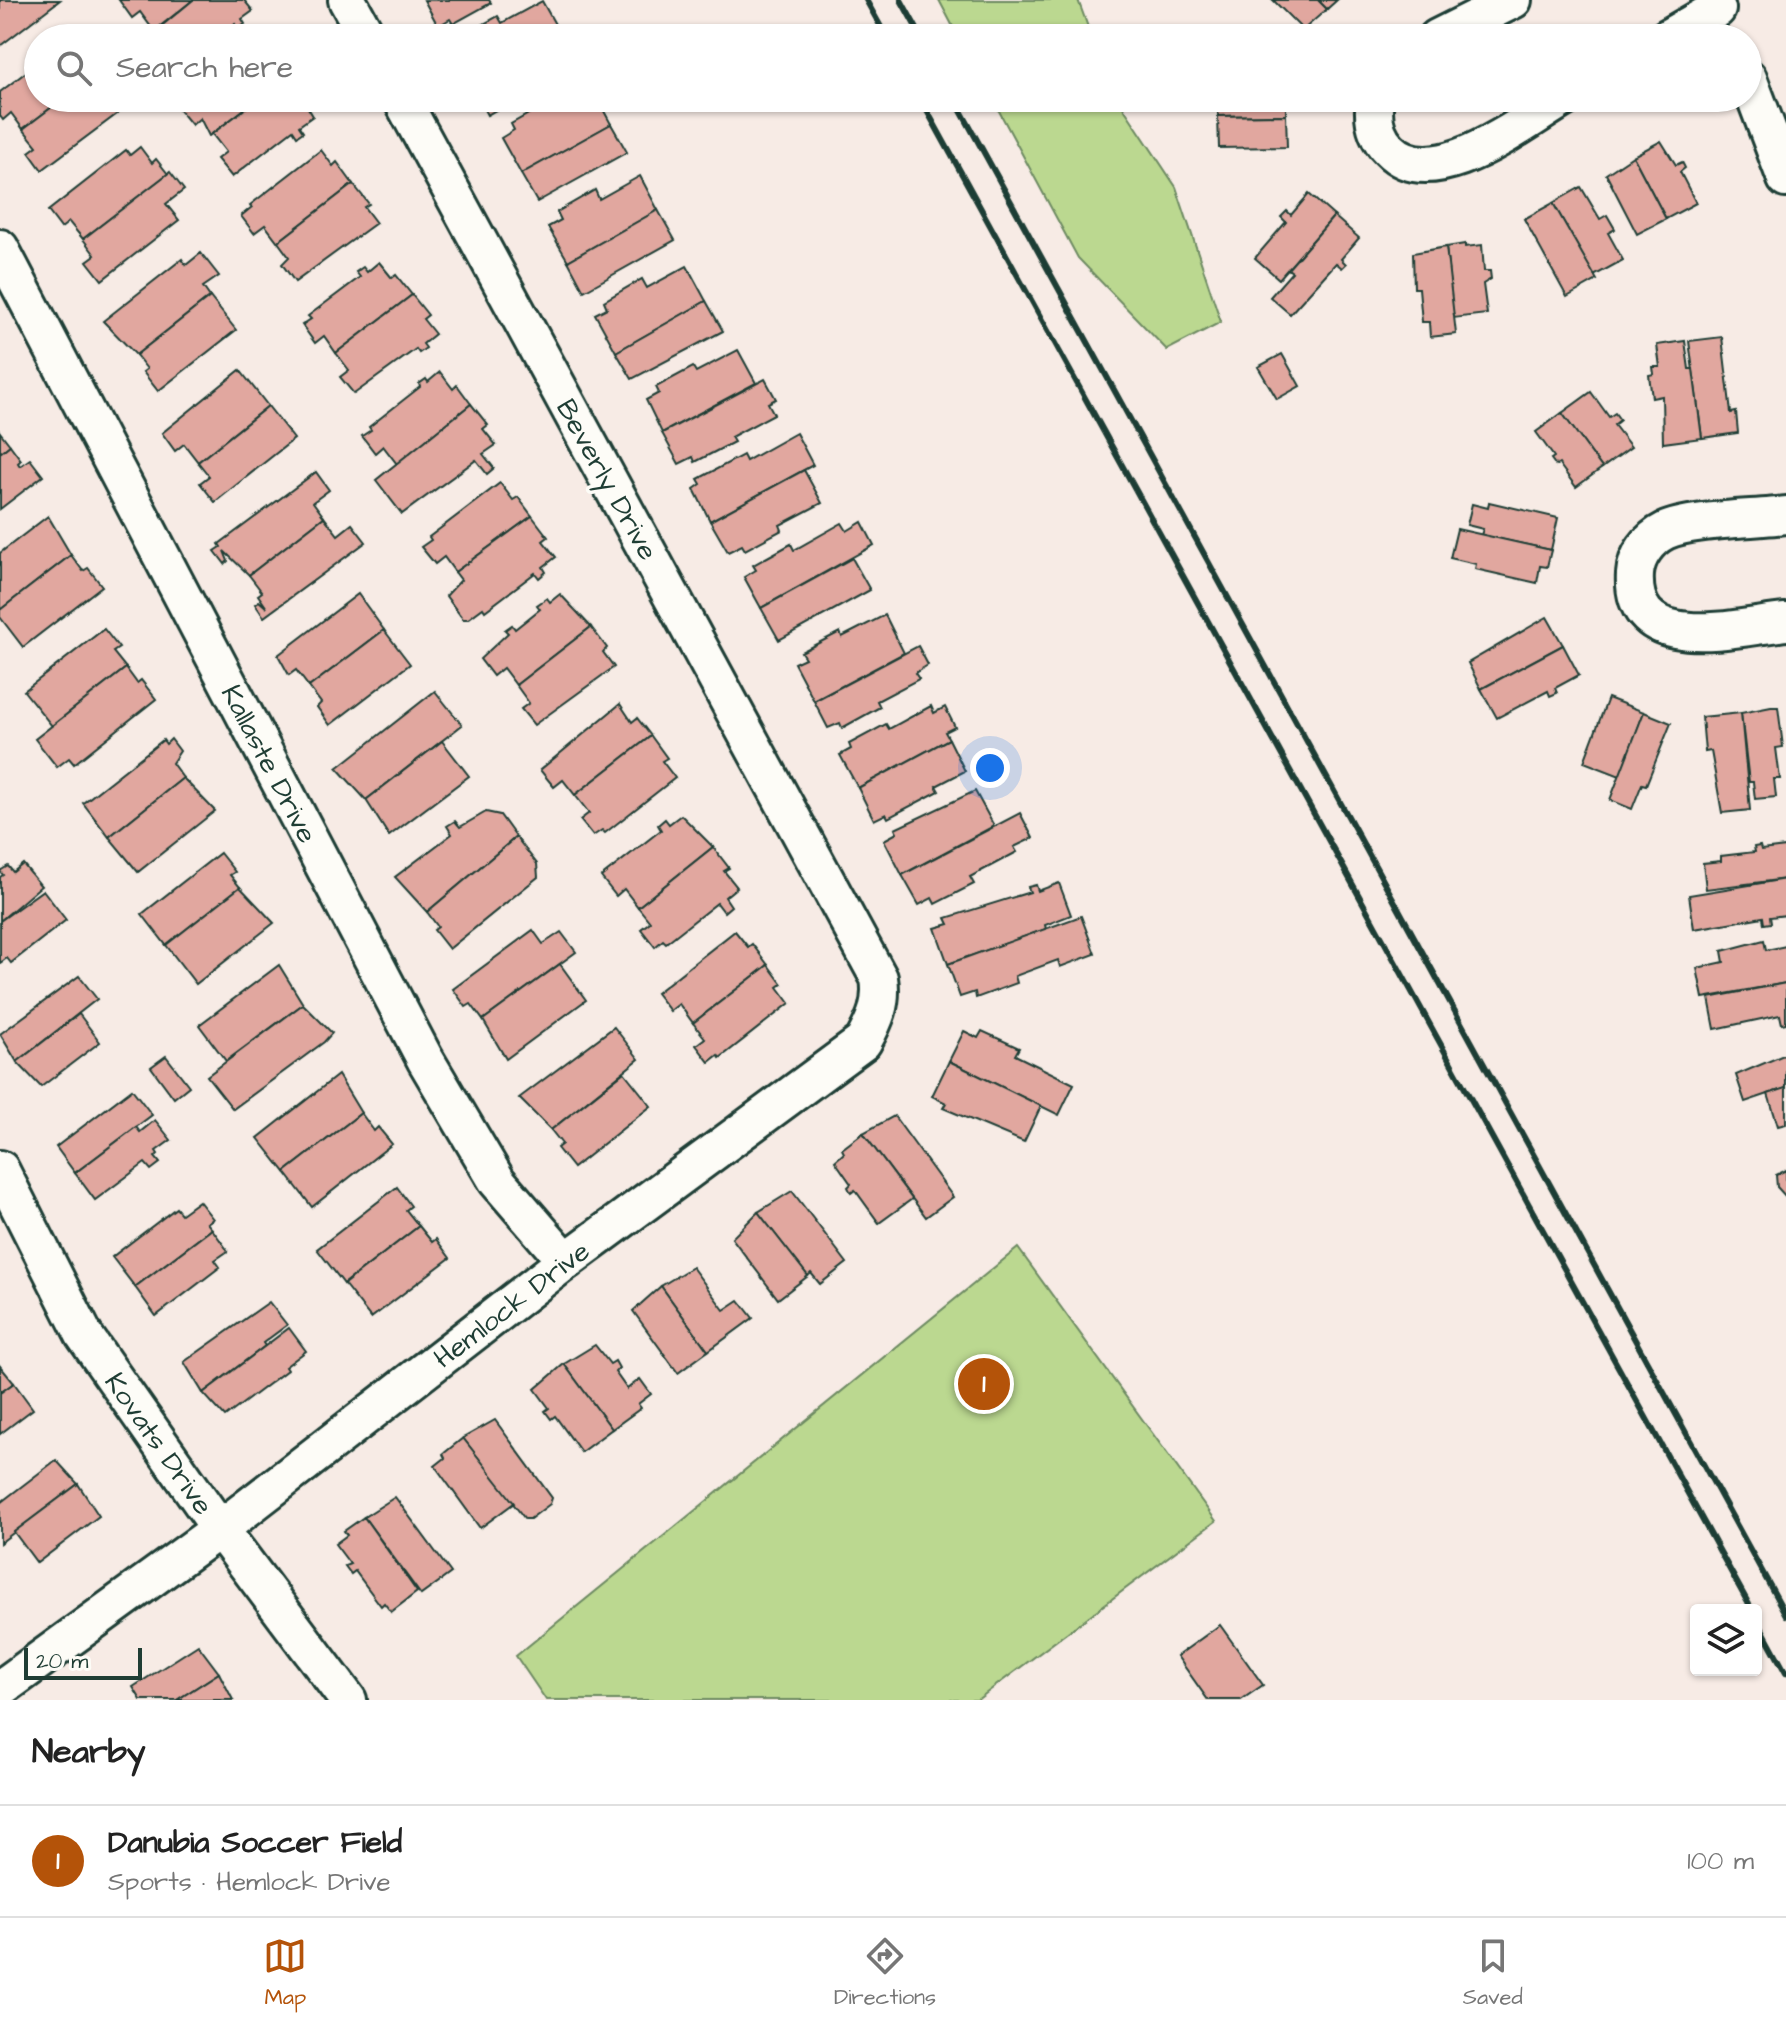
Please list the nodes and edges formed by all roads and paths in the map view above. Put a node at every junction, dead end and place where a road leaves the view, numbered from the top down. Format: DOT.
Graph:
graph roads {
  1 [pos="347,0"];
  2 [pos="1513,0"];
  3 [pos="1720,16"];
  4 [pos="360,24"];
  5 [pos="1465,24"];
  6 [pos="1701,24"];
  7 [pos="409,112"];
  8 [pos="1373,112"];
  9 [pos="1540,112"];
  10 [pos="1761,112"];
  11 [pos="1786,179"];
  12 [pos="0,248"];
  13 [pos="1786,515"];
  14 [pos="1786,622"];
  15 [pos="815,860"];
  16 [pos="0,1169"];
  17 [pos="566,1261"];
  18 [pos="220,1529"];
  19 [pos="0,1689"];
  20 [pos="348,1700"];
  1 -- 4 [label="street"];
  2 -- 5 [label="street"];
  3 -- 6 [label="street"];
  7 -- 15 [label="street, Beverly Drive"];
  8 -- 9 [label="street"];
  10 -- 11 [label="street"];
  12 -- 17 [label="street, Kallaste Drive"];
  13 -- 14 [label="street"];
  15 -- 17 [label="street, Hemlock Drive"];
  16 -- 18 [label="street, Kovats Drive"];
  17 -- 18 [label="street, Hemlock Drive"];
  18 -- 19 [label="street, Hemlock Drive"];
  18 -- 20 [label="street, Kovats Drive"];
}
